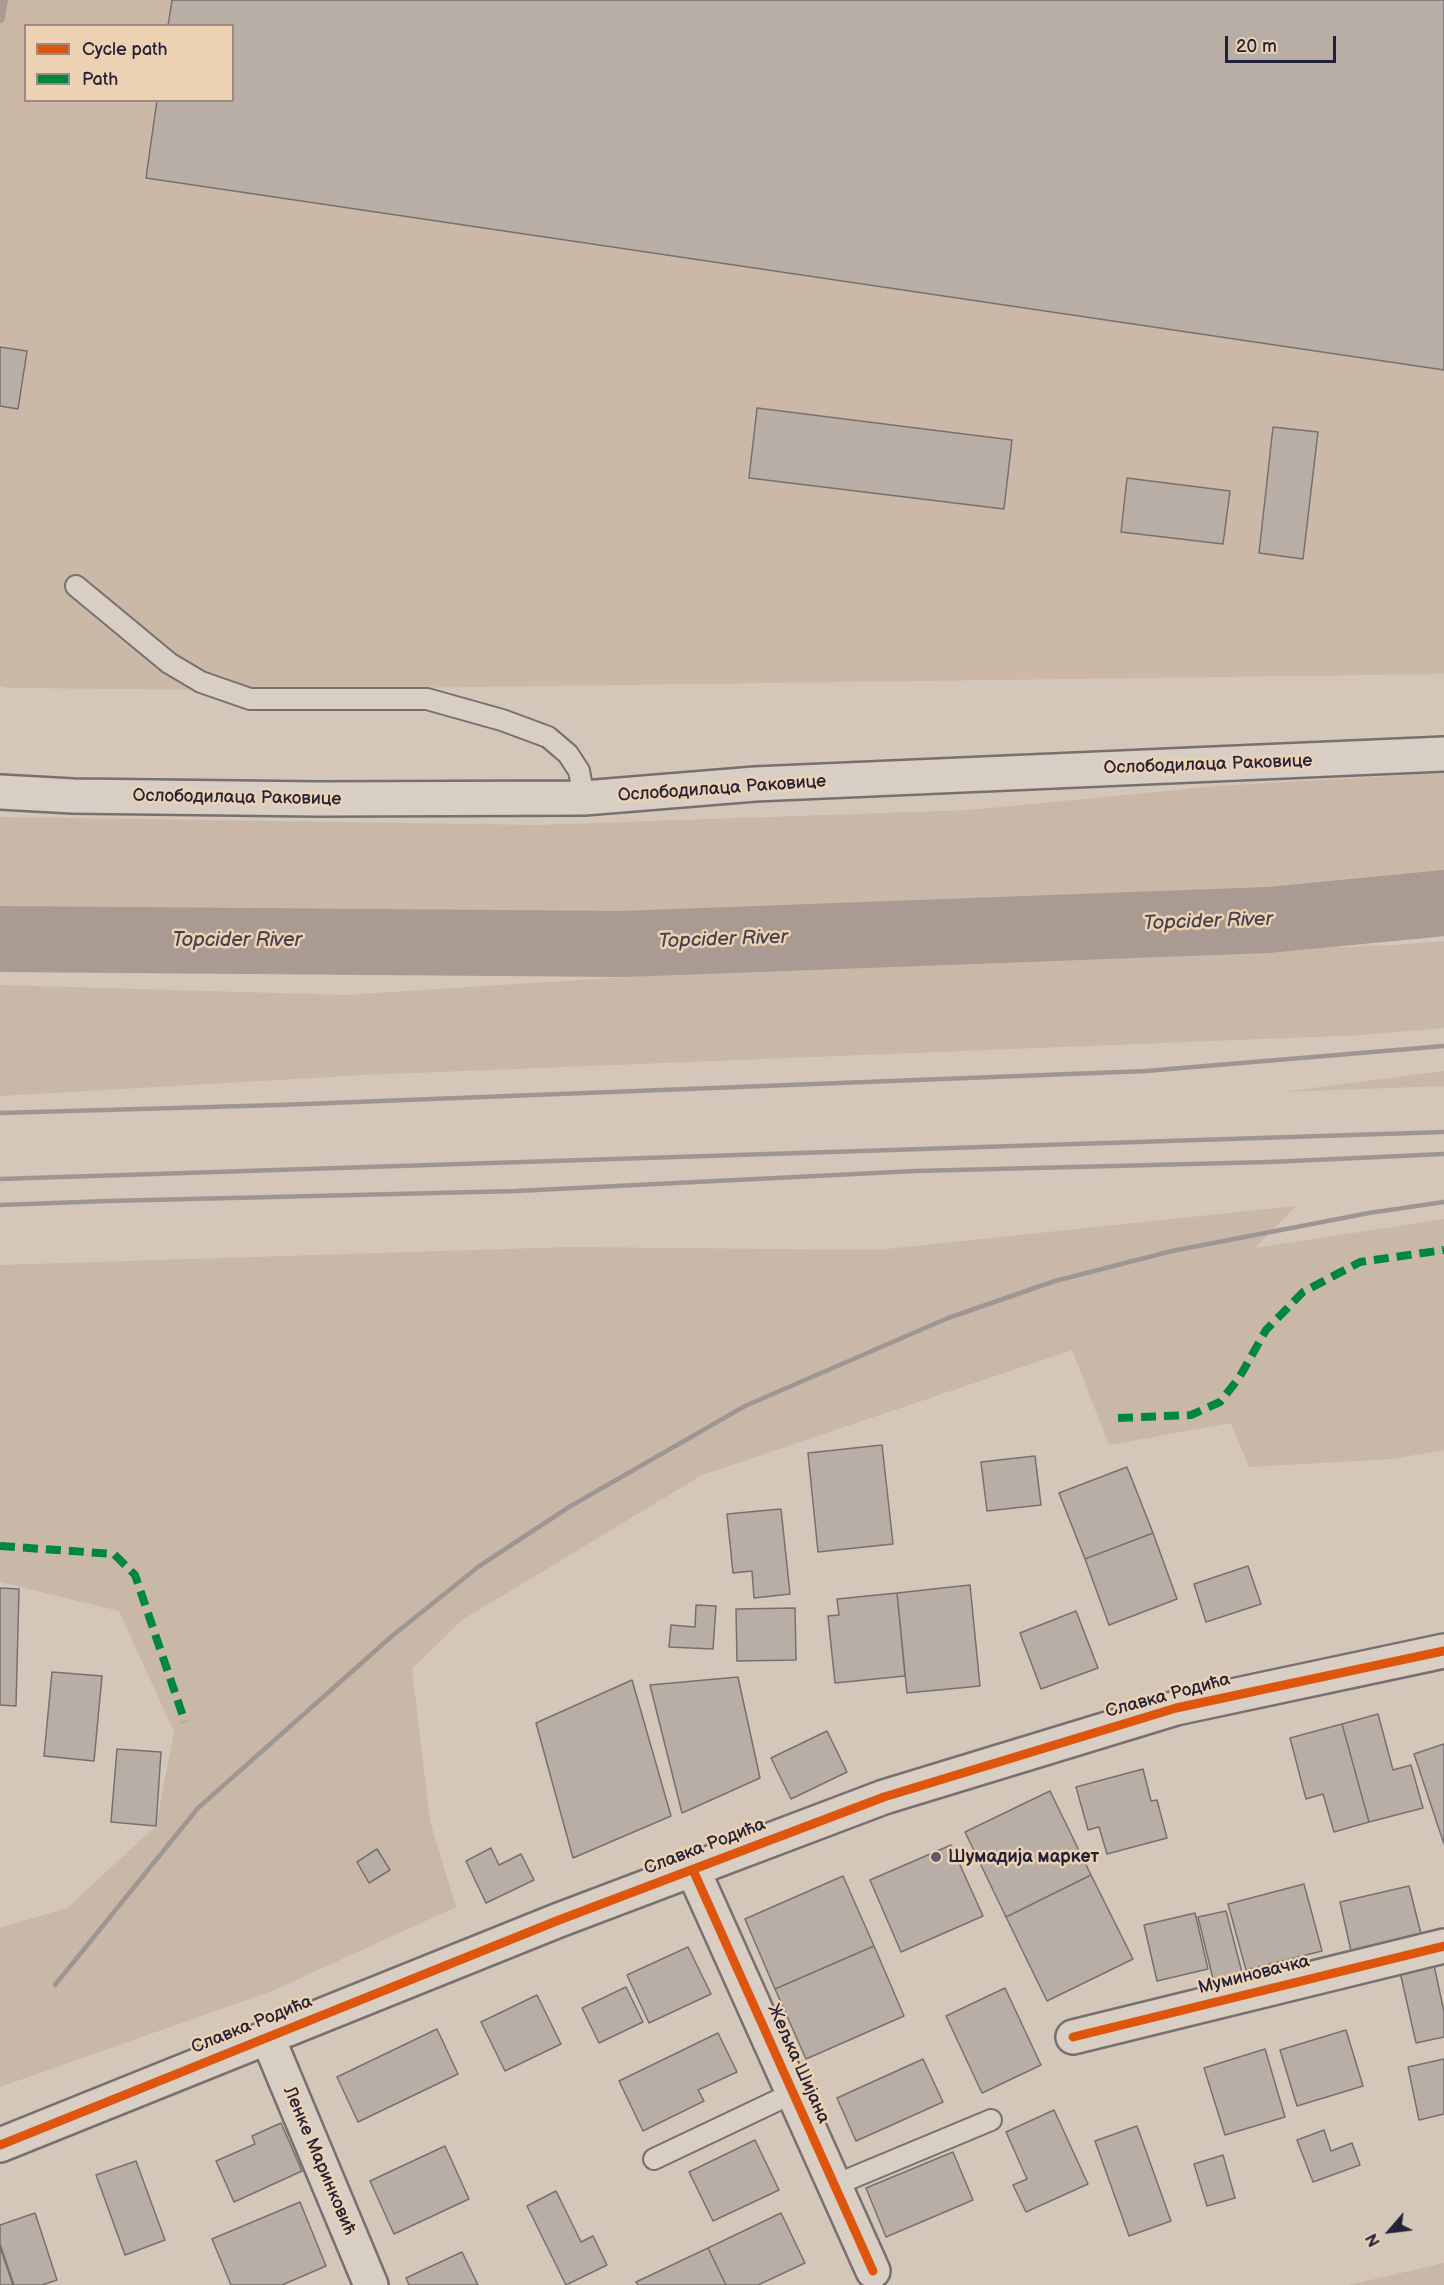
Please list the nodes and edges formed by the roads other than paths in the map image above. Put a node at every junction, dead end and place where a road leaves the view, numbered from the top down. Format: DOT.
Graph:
graph roads {
  1 [pos="75,586"];
  2 [pos="1444,754"];
  3 [pos="0,792"];
  4 [pos="584,798"];
  5 [pos="1444,1651"];
  6 [pos="693,1870"];
  7 [pos="1444,1946"];
  8 [pos="267,2036"];
  9 [pos="1073,2037"];
  10 [pos="793,2093"];
  11 [pos="991,2120"];
  12 [pos="0,2145"];
  13 [pos="654,2159"];
  14 [pos="835,2185"];
  15 [pos="873,2271"];
  16 [pos="371,2285"];
  1 -- 4 [label="lane"];
  2 -- 4 [label="street, Ослободилаца Раковице"];
  3 -- 4 [label="street, Ослободилаца Раковице"];
  5 -- 6 [label="street, Славка Родића"];
  6 -- 8 [label="street, Славка Родића"];
  6 -- 10 [label="street, Жељка Шијана"];
  7 -- 9 [label="street, Муминовачка"];
  8 -- 12 [label="street, Славка Родића"];
  8 -- 16 [label="street, Ленке Маринковић"];
  10 -- 13 [label="lane"];
  10 -- 14 [label="street, Жељка Шијана"];
  11 -- 14 [label="lane"];
  14 -- 15 [label="street, Жељка Шијана"];
}
